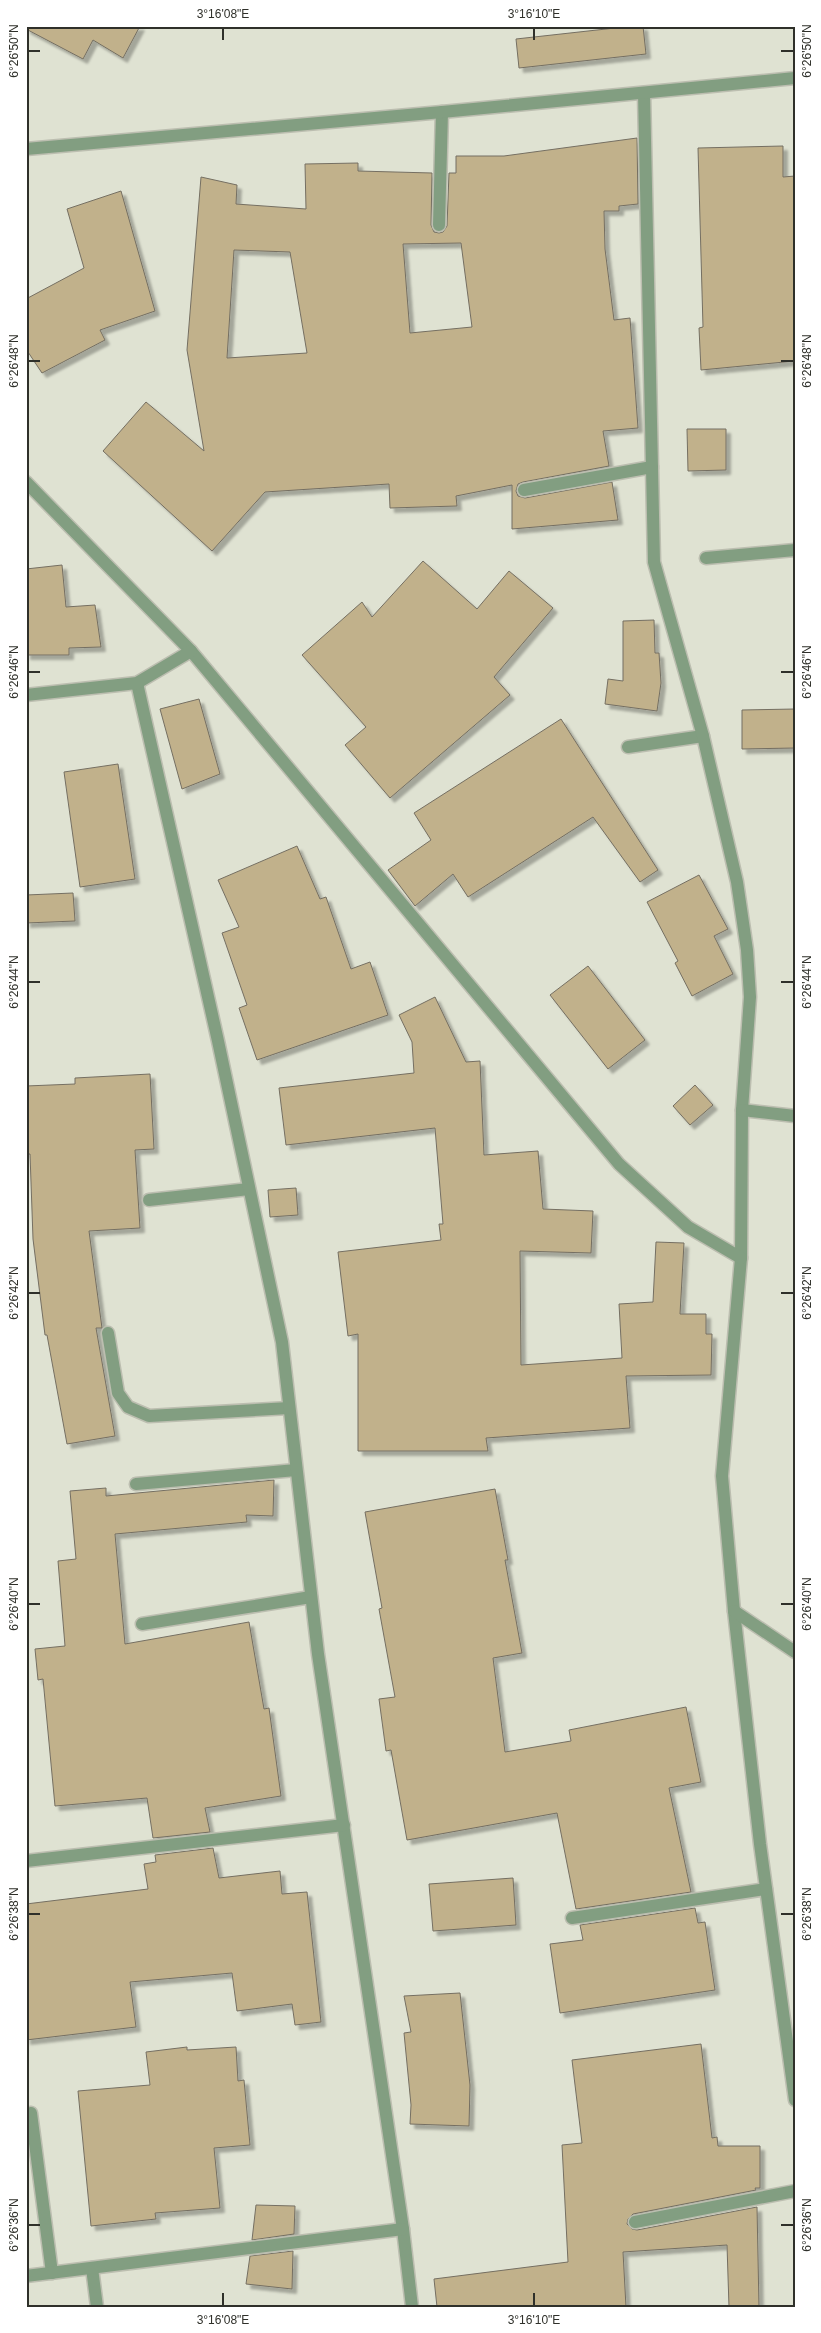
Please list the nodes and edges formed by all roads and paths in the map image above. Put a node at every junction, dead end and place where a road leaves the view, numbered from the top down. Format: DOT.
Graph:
graph roads {
  1 [pos="795,78"];
  2 [pos="644,93"];
  3 [pos="442,112"];
  4 [pos="26,149"];
  5 [pos="439,225"];
  6 [pos="652,467"];
  7 [pos="26,482"];
  8 [pos="524,490"];
  9 [pos="795,550"];
  10 [pos="706,558"];
  11 [pos="191,651"];
  12 [pos="137,683"];
  13 [pos="26,695"];
  14 [pos="703,736"];
  15 [pos="628,747"];
  16 [pos="742,1110"];
  17 [pos="795,1116"];
  18 [pos="249,1188"];
  19 [pos="149,1200"];
  20 [pos="741,1258"];
  21 [pos="108,1333"];
  22 [pos="290,1408"];
  23 [pos="296,1470"];
  24 [pos="136,1484"];
  25 [pos="311,1597"];
  26 [pos="734,1611"];
  27 [pos="142,1624"];
  28 [pos="795,1652"];
  29 [pos="344,1825"];
  30 [pos="26,1861"];
  31 [pos="766,1889"];
  32 [pos="572,1918"];
  33 [pos="795,2100"];
  34 [pos="31,2113"];
  35 [pos="795,2191"];
  36 [pos="635,2222"];
  37 [pos="403,2230"];
  38 [pos="92,2268"];
  39 [pos="52,2272"];
  40 [pos="26,2276"];
  41 [pos="96,2307"];
  42 [pos="412,2307"];
  1 -- 2 [label="street"];
  2 -- 3 [label="street"];
  2 -- 6 [label="street"];
  3 -- 4 [label="street"];
  3 -- 5 [label="street"];
  6 -- 8 [label="street"];
  6 -- 14 [label="street"];
  7 -- 11 [label="street"];
  9 -- 10 [label="street"];
  11 -- 12 [label="street"];
  11 -- 20 [label="street"];
  12 -- 13 [label="street"];
  12 -- 18 [label="street"];
  14 -- 15 [label="street"];
  14 -- 16 [label="street"];
  16 -- 17 [label="street"];
  16 -- 20 [label="street"];
  18 -- 19 [label="street"];
  18 -- 22 [label="street"];
  20 -- 26 [label="street"];
  21 -- 22 [label="street"];
  22 -- 23 [label="street"];
  23 -- 24 [label="street"];
  23 -- 25 [label="street"];
  25 -- 27 [label="street"];
  25 -- 29 [label="street"];
  26 -- 28 [label="street"];
  26 -- 31 [label="street"];
  29 -- 30 [label="street"];
  29 -- 37 [label="street"];
  31 -- 32 [label="street"];
  31 -- 33 [label="street"];
  34 -- 39 [label="street"];
  35 -- 36 [label="street"];
  37 -- 38 [label="street"];
  37 -- 42 [label="street"];
  38 -- 39 [label="street"];
  38 -- 41 [label="street"];
  39 -- 40 [label="street"];
}
